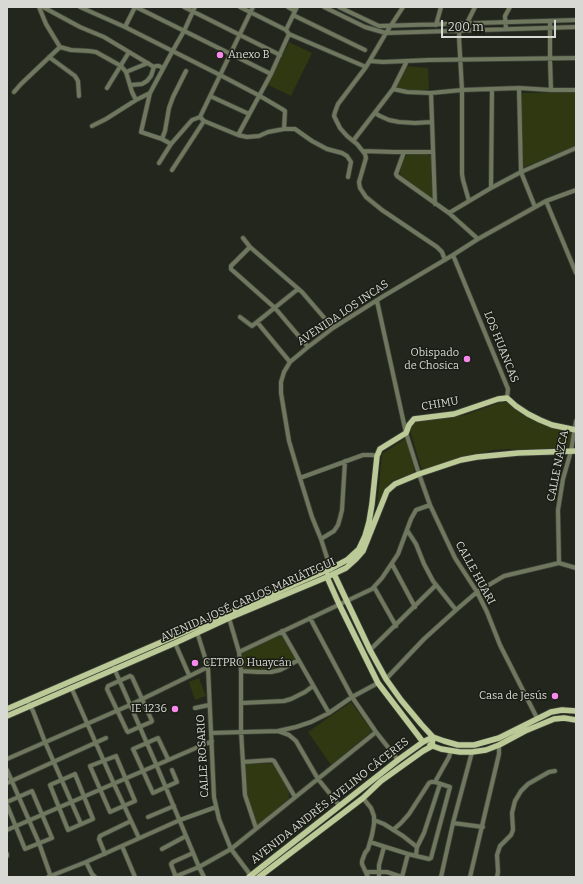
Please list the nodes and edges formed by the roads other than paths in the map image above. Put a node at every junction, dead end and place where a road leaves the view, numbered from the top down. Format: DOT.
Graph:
graph roads {
  1 [pos="39,7"];
  2 [pos="43,7"];
  3 [pos="82,7"];
  4 [pos="135,7"];
  5 [pos="184,7"];
  6 [pos="240,7"];
  7 [pos="253,7"];
  8 [pos="288,7"];
  9 [pos="324,7"];
  10 [pos="338,7"];
  11 [pos="403,7"];
  12 [pos="440,7"];
  13 [pos="475,7"];
  14 [pos="510,7"];
  15 [pos="194,9"];
  16 [pos="295,11"];
  17 [pos="250,12"];
  18 [pos="576,20"];
  19 [pos="550,21"];
  20 [pos="460,23"];
  21 [pos="467,23"];
  22 [pos="505,23"];
  23 [pos="436,24"];
  24 [pos="390,26"];
  25 [pos="124,27"];
  26 [pos="576,27"];
  27 [pos="550,28"];
  28 [pos="506,30"];
  29 [pos="184,31"];
  30 [pos="460,31"];
  31 [pos="288,32"];
  32 [pos="386,33"];
  33 [pos="240,34"];
  34 [pos="60,47"];
  35 [pos="366,50"];
  36 [pos="129,52"];
  37 [pos="172,52"];
  38 [pos="230,54"];
  39 [pos="280,55"];
  40 [pos="49,57"];
  41 [pos="576,58"];
  42 [pos="550,59"];
  43 [pos="461,60"];
  44 [pos="370,61"];
  45 [pos="407,61"];
  46 [pos="148,63"];
  47 [pos="121,66"];
  48 [pos="154,67"];
  49 [pos="366,67"];
  50 [pos="163,68"];
  51 [pos="186,71"];
  52 [pos="126,72"];
  53 [pos="271,74"];
  54 [pos="220,75"];
  55 [pos="131,85"];
  56 [pos="107,88"];
  57 [pos="519,88"];
  58 [pos="393,89"];
  59 [pos="492,89"];
  60 [pos="462,90"];
  61 [pos="551,90"];
  62 [pos="576,90"];
  63 [pos="14,92"];
  64 [pos="150,93"];
  65 [pos="431,93"];
  66 [pos="80,96"];
  67 [pos="210,96"];
  68 [pos="260,96"];
  69 [pos="136,100"];
  70 [pos="375,113"];
  71 [pos="249,114"];
  72 [pos="202,119"];
  73 [pos="432,122"];
  74 [pos="92,126"];
  75 [pos="284,129"];
  76 [pos="238,135"];
  77 [pos="162,139"];
  78 [pos="353,141"];
  79 [pos="170,144"];
  80 [pos="576,148"];
  81 [pos="363,151"];
  82 [pos="404,152"];
  83 [pos="433,152"];
  84 [pos="159,163"];
  85 [pos="172,170"];
  86 [pos="521,172"];
  87 [pos="348,177"];
  88 [pos="491,188"];
  89 [pos="576,190"];
  90 [pos="469,201"];
  91 [pos="546,201"];
  92 [pos="435,204"];
  93 [pos="535,207"];
  94 [pos="449,213"];
  95 [pos="243,238"];
  96 [pos="478,239"];
  97 [pos="250,247"];
  98 [pos="453,255"];
  99 [pos="445,260"];
  100 [pos="572,263"];
  101 [pos="576,268"];
  102 [pos="576,273"];
  103 [pos="298,289"];
  104 [pos="377,301"];
  105 [pos="275,308"];
  106 [pos="240,317"];
  107 [pos="257,322"];
  108 [pos="332,328"];
  109 [pos="308,347"];
  110 [pos="290,362"];
  111 [pos="507,398"];
  112 [pos="576,421"];
  113 [pos="575,430"];
  114 [pos="406,433"];
  115 [pos="573,451"];
  116 [pos="377,456"];
  117 [pos="345,461"];
  118 [pos="419,474"];
  119 [pos="300,478"];
  120 [pos="430,505"];
  121 [pos="407,530"];
  122 [pos="321,539"];
  123 [pos="559,563"];
  124 [pos="392,564"];
  125 [pos="576,568"];
  126 [pos="332,571"];
  127 [pos="327,577"];
  128 [pos="436,585"];
  129 [pos="374,587"];
  130 [pos="477,592"];
  131 [pos="347,601"];
  132 [pos="339,604"];
  133 [pos="415,607"];
  134 [pos="456,610"];
  135 [pos="229,618"];
  136 [pos="310,618"];
  137 [pos="396,626"];
  138 [pos="196,630"];
  139 [pos="282,631"];
  140 [pos="175,643"];
  141 [pos="370,650"];
  142 [pos="238,652"];
  143 [pos="298,660"];
  144 [pos="113,666"];
  145 [pos="208,667"];
  146 [pos="241,671"];
  147 [pos="189,676"];
  148 [pos="386,679"];
  149 [pos="119,681"];
  150 [pos="378,683"];
  151 [pos="70,685"];
  152 [pos="313,686"];
  153 [pos="352,697"];
  154 [pos="142,699"];
  155 [pos="28,703"];
  156 [pos="242,703"];
  157 [pos="130,705"];
  158 [pos="209,705"];
  159 [pos="195,708"];
  160 [pos="7,709"];
  161 [pos="117,711"];
  162 [pos="576,712"];
  163 [pos="328,713"];
  164 [pos="7,716"];
  165 [pos="537,718"];
  166 [pos="576,720"];
  167 [pos="88,724"];
  168 [pos="140,727"];
  169 [pos="241,731"];
  170 [pos="278,731"];
  171 [pos="376,732"];
  172 [pos="212,733"];
  173 [pos="434,737"];
  174 [pos="106,738"];
  175 [pos="212,741"];
  176 [pos="45,742"];
  177 [pos="96,742"];
  178 [pos="423,742"];
  179 [pos="147,743"];
  180 [pos="500,745"];
  181 [pos="432,746"];
  182 [pos="451,750"];
  183 [pos="472,752"];
  184 [pos="7,759"];
  185 [pos="168,759"];
  186 [pos="104,760"];
  187 [pos="398,760"];
  188 [pos="54,762"];
  189 [pos="243,762"];
  190 [pos="156,764"];
  191 [pos="7,770"];
  192 [pos="172,770"];
  193 [pos="143,771"];
  194 [pos="555,771"];
  195 [pos="378,775"];
  196 [pos="126,778"];
  197 [pos="318,779"];
  198 [pos="62,780"];
  199 [pos="12,781"];
  200 [pos="381,781"];
  201 [pos="435,782"];
  202 [pos="7,783"];
  203 [pos="114,784"];
  204 [pos="440,784"];
  205 [pos="166,787"];
  206 [pos="100,789"];
  207 [pos="84,796"];
  208 [pos="19,797"];
  209 [pos="295,797"];
  210 [pos="362,798"];
  211 [pos="72,802"];
  212 [pos="7,803"];
  213 [pos="339,805"];
  214 [pos="124,806"];
  215 [pos="174,806"];
  216 [pos="216,807"];
  217 [pos="59,808"];
  218 [pos="42,815"];
  219 [pos="148,817"];
  220 [pos="30,820"];
  221 [pos="180,820"];
  222 [pos="374,820"];
  223 [pos="131,821"];
  224 [pos="453,823"];
  225 [pos="81,824"];
  226 [pos="16,826"];
  227 [pos="483,827"];
  228 [pos="256,828"];
  229 [pos="7,830"];
  230 [pos="393,830"];
  231 [pos="186,836"];
  232 [pos="300,836"];
  233 [pos="139,838"];
  234 [pos="305,841"];
  235 [pos="370,842"];
  236 [pos="39,843"];
  237 [pos="122,846"];
  238 [pos="384,847"];
  239 [pos="417,847"];
  240 [pos="162,849"];
  241 [pos="231,849"];
  242 [pos="193,853"];
  243 [pos="105,854"];
  244 [pos="408,854"];
  245 [pos="416,855"];
  246 [pos="86,862"];
  247 [pos="199,867"];
  248 [pos="366,872"];
  249 [pos="378,872"];
  250 [pos="50,877"];
  251 [pos="93,877"];
  252 [pos="135,877"];
  253 [pos="175,877"];
  254 [pos="204,877"];
  255 [pos="249,877"];
  256 [pos="259,877"];
  257 [pos="368,877"];
  258 [pos="379,877"];
  259 [pos="402,877"];
  260 [pos="441,877"];
  261 [pos="470,877"];
  262 [pos="497,877"];
  1 -- 34 [label="street"];
  2 -- 36 [label="street"];
  3 -- 25 [label="street"];
  4 -- 25 [label="street"];
  4 -- 29 [label="street"];
  5 -- 15 [label="street"];
  6 -- 17 [label="street"];
  7 -- 17 [label="street"];
  8 -- 16 [label="street"];
  9 -- 32 [label="street"];
  10 -- 24 [label="street"];
  11 -- 24 [label="street"];
  12 -- 23 [label="street"];
  13 -- 21 [label="street"];
  14 -- 22 [label="street"];
  15 -- 29 [label="street"];
  15 -- 33 [label="street"];
  16 -- 31 [label="street"];
  16 -- 35 [label="street"];
  17 -- 31 [label="street"];
  17 -- 33 [label="street"];
  18 -- 19 [label="street"];
  19 -- 22 [label="street"];
  19 -- 27 [label="street"];
  20 -- 21 [label="street"];
  20 -- 23 [label="street"];
  20 -- 30 [label="street"];
  21 -- 22 [label="street"];
  22 -- 28 [label="street"];
  23 -- 24 [label="street"];
  24 -- 32 [label="street"];
  25 -- 37 [label="street"];
  26 -- 27 [label="street"];
  27 -- 28 [label="street"];
  27 -- 42 [label="street"];
  28 -- 30 [label="street"];
  29 -- 37 [label="street"];
  29 -- 38 [label="street"];
  30 -- 32 [label="street"];
  30 -- 43 [label="street"];
  31 -- 39 [label="street"];
  31 -- 49 [label="street"];
  32 -- 44 [label="street"];
  33 -- 38 [label="street"];
  33 -- 39 [label="street"];
  34 -- 40 [label="street"];
  34 -- 47 [label="street"];
  36 -- 46 [label="street"];
  36 -- 47 [label="street"];
  37 -- 50 [label="street"];
  37 -- 54 [label="street"];
  38 -- 53 [label="street"];
  38 -- 54 [label="street"];
  39 -- 53 [label="street"];
  40 -- 63 [label="street"];
  40 -- 66 [label="street"];
  41 -- 42 [label="street"];
  42 -- 43 [label="street"];
  42 -- 61 [label="street"];
  43 -- 45 [label="street"];
  43 -- 60 [label="street"];
  44 -- 45 [label="street"];
  44 -- 49 [label="street"];
  45 -- 58 [label="street"];
  46 -- 48 [label="street"];
  46 -- 52 [label="street"];
  47 -- 52 [label="street"];
  47 -- 56 [label="street"];
  48 -- 50 [label="street"];
  48 -- 55 [label="street"];
  49 -- 78 [label="street"];
  50 -- 64 [label="street"];
  51 -- 77 [label="street"];
  52 -- 55 [label="street"];
  53 -- 68 [label="street"];
  54 -- 67 [label="street"];
  54 -- 68 [label="street"];
  55 -- 69 [label="street"];
  57 -- 59 [label="street"];
  57 -- 61 [label="street"];
  57 -- 86 [label="street"];
  58 -- 65 [label="street"];
  58 -- 70 [label="street"];
  59 -- 60 [label="street"];
  59 -- 88 [label="street"];
  60 -- 65 [label="street"];
  60 -- 90 [label="street"];
  61 -- 62 [label="street"];
  64 -- 69 [label="street"];
  64 -- 77 [label="street"];
  65 -- 73 [label="street"];
  67 -- 71 [label="street"];
  67 -- 72 [label="street"];
  68 -- 71 [label="street"];
  68 -- 75 [label="street"];
  69 -- 74 [label="street"];
  70 -- 73 [label="street"];
  70 -- 78 [label="street"];
  71 -- 76 [label="street"];
  72 -- 76 [label="street"];
  72 -- 79 [label="street"];
  72 -- 85 [label="street"];
  73 -- 83 [label="street"];
  75 -- 76 [label="street"];
  75 -- 87 [label="street"];
  77 -- 79 [label="street"];
  78 -- 81 [label="street"];
  79 -- 84 [label="street"];
  80 -- 86 [label="street"];
  81 -- 82 [label="street"];
  81 -- 99 [label="street"];
  82 -- 83 [label="street"];
  82 -- 92 [label="street"];
  83 -- 92 [label="street"];
  86 -- 88 [label="street"];
  86 -- 93 [label="street"];
  88 -- 90 [label="street"];
  89 -- 91 [label="street, AVENIDA LOS INCAS"];
  90 -- 94 [label="street"];
  91 -- 93 [label="street, AVENIDA LOS INCAS"];
  91 -- 100 [label="street"];
  92 -- 94 [label="street"];
  93 -- 96 [label="street, AVENIDA LOS INCAS"];
  94 -- 96 [label="street"];
  95 -- 97 [label="street"];
  96 -- 98 [label="street, AVENIDA LOS INCAS"];
  97 -- 103 [label="street"];
  97 -- 105 [label="street"];
  98 -- 99 [label="street, AVENIDA LOS INCAS"];
  98 -- 111 [label="street, LOS HUANCAS"];
  99 -- 104 [label="street, AVENIDA LOS INCAS"];
  100 -- 101 [label="street"];
  100 -- 102 [label="street"];
  103 -- 105 [label="street"];
  103 -- 108 [label="street"];
  104 -- 108 [label="street, AVENIDA LOS INCAS"];
  104 -- 114 [label="street, CALLE HUARI"];
  105 -- 107 [label="street"];
  105 -- 109 [label="street"];
  106 -- 107 [label="street"];
  107 -- 110 [label="street"];
  108 -- 109 [label="street, AVENIDA LOS INCAS"];
  109 -- 110 [label="street, AVENIDA LOS INCAS"];
  110 -- 119 [label="street, AVENIDA LOS INCAS"];
  111 -- 113 [label="main road, LOS HUANCAS"];
  111 -- 114 [label="main road, CHIMU"];
  112 -- 113 [label="street, CALLE NAZCA"];
  113 -- 115 [label="street, CALLE NAZCA"];
  114 -- 116 [label="main road"];
  114 -- 118 [label="street, CALLE HUARI"];
  115 -- 118 [label="main road, AVENIDA JOSÉ CARLOS MARIÁTEGUI"];
  115 -- 123 [label="street, CALLE NAZCA"];
  116 -- 117 [label="street"];
  116 -- 126 [label="main road, AVENIDA JOSÉ CARLOS MARIÁTEGUI"];
  117 -- 119 [label="street"];
  117 -- 122 [label="street"];
  118 -- 120 [label="street, CALLE HUARI"];
  118 -- 126 [label="main road, AVENIDA JOSÉ CARLOS MARIÁTEGUI"];
  119 -- 122 [label="street, AVENIDA LOS INCAS"];
  120 -- 121 [label="street"];
  120 -- 130 [label="street, CALLE HUARI"];
  121 -- 124 [label="street"];
  121 -- 128 [label="street"];
  122 -- 126 [label="street, AVENIDA LOS INCAS"];
  123 -- 125 [label="street"];
  123 -- 130 [label="street"];
  124 -- 129 [label="street"];
  124 -- 133 [label="street"];
  126 -- 127 [label="main road, AVENIDA JOSÉ CARLOS MARIÁTEGUI"];
  126 -- 131 [label="main road, AVENIDA LOS INCAS"];
  126 -- 138 [label="main road, AVENIDA JOSÉ CARLOS MARIÁTEGUI"];
  127 -- 132 [label="main road"];
  127 -- 135 [label="main road, AVENIDA JOSÉ CARLOS MARIÁTEGUI"];
  128 -- 133 [label="street"];
  128 -- 134 [label="street"];
  129 -- 131 [label="street"];
  129 -- 137 [label="street"];
  130 -- 134 [label="street"];
  130 -- 165 [label="street, CALLE HUARI"];
  131 -- 132 [label="street"];
  131 -- 141 [label="main road, AVENIDA LOS INCAS"];
  132 -- 136 [label="street"];
  132 -- 150 [label="main road"];
  133 -- 137 [label="street"];
  134 -- 148 [label="street"];
  135 -- 138 [label="main road, AVENIDA JOSÉ CARLOS MARIÁTEGUI"];
  135 -- 142 [label="street"];
  136 -- 139 [label="street"];
  136 -- 153 [label="street"];
  137 -- 141 [label="street"];
  138 -- 140 [label="main road, AVENIDA JOSÉ CARLOS MARIÁTEGUI"];
  138 -- 144 [label="main road, AVENIDA JOSÉ CARLOS MARIÁTEGUI"];
  138 -- 145 [label="street, CALLE ROSARIO"];
  139 -- 142 [label="street"];
  139 -- 143 [label="street"];
  140 -- 144 [label="main road, AVENIDA JOSÉ CARLOS MARIÁTEGUI"];
  140 -- 147 [label="street"];
  141 -- 148 [label="main road, AVENIDA LOS INCAS"];
  142 -- 146 [label="street"];
  143 -- 146 [label="street"];
  143 -- 152 [label="street"];
  144 -- 149 [label="street"];
  144 -- 151 [label="main road, AVENIDA JOSÉ CARLOS MARIÁTEGUI"];
  145 -- 147 [label="street"];
  145 -- 158 [label="street, CALLE ROSARIO"];
  146 -- 156 [label="street"];
  147 -- 154 [label="street"];
  148 -- 173 [label="main road, AVENIDA LOS INCAS"];
  149 -- 154 [label="street"];
  149 -- 157 [label="street"];
  149 -- 161 [label="street"];
  150 -- 153 [label="street"];
  150 -- 178 [label="main road"];
  151 -- 155 [label="main road, AVENIDA JOSÉ CARLOS MARIÁTEGUI"];
  151 -- 167 [label="street"];
  152 -- 156 [label="street"];
  152 -- 163 [label="street"];
  153 -- 163 [label="street"];
  153 -- 171 [label="street"];
  154 -- 157 [label="street"];
  154 -- 168 [label="street"];
  155 -- 160 [label="main road, AVENIDA JOSÉ CARLOS MARIÁTEGUI"];
  155 -- 164 [label="main road, AVENIDA JOSÉ CARLOS MARIÁTEGUI"];
  155 -- 176 [label="street"];
  156 -- 169 [label="street"];
  157 -- 161 [label="street"];
  157 -- 168 [label="street"];
  158 -- 159 [label="street"];
  158 -- 172 [label="street, CALLE ROSARIO"];
  161 -- 167 [label="street"];
  161 -- 168 [label="street"];
  162 -- 165 [label="main road"];
  163 -- 170 [label="street"];
  165 -- 173 [label="main road"];
  166 -- 180 [label="main road, AVENIDA ANDRÉS AVELINO CÁCERES"];
  167 -- 176 [label="street"];
  167 -- 177 [label="street"];
  168 -- 179 [label="street"];
  169 -- 170 [label="street"];
  169 -- 172 [label="street"];
  169 -- 189 [label="street"];
  170 -- 197 [label="street"];
  171 -- 187 [label="street"];
  171 -- 197 [label="street"];
  172 -- 175 [label="street, CALLE ROSARIO"];
  173 -- 178 [label="main road, AVENIDA ANDRÉS AVELINO CÁCERES"];
  173 -- 181 [label="main road"];
  174 -- 177 [label="street"];
  175 -- 185 [label="street"];
  175 -- 216 [label="street, CALLE ROSARIO"];
  176 -- 184 [label="street"];
  176 -- 188 [label="street"];
  177 -- 186 [label="street"];
  177 -- 188 [label="street"];
  178 -- 181 [label="main road, AVENIDA ANDRÉS AVELINO CÁCERES"];
  178 -- 187 [label="main road, AVENIDA ANDRÉS AVELINO CÁCERES"];
  179 -- 185 [label="street"];
  179 -- 190 [label="street"];
  179 -- 193 [label="street"];
  180 -- 183 [label="main road, AVENIDA ANDRÉS AVELINO CÁCERES"];
  180 -- 227 [label="street"];
  181 -- 182 [label="main road, AVENIDA ANDRÉS AVELINO CÁCERES"];
  181 -- 200 [label="main road, AVENIDA ANDRÉS AVELINO CÁCERES"];
  182 -- 183 [label="main road, AVENIDA ANDRÉS AVELINO CÁCERES"];
  182 -- 201 [label="street"];
  183 -- 224 [label="street"];
  185 -- 190 [label="street"];
  186 -- 196 [label="street"];
  186 -- 203 [label="street"];
  186 -- 206 [label="street"];
  187 -- 195 [label="main road, AVENIDA ANDRÉS AVELINO CÁCERES"];
  188 -- 198 [label="street"];
  188 -- 199 [label="street"];
  189 -- 209 [label="street"];
  189 -- 228 [label="street"];
  190 -- 193 [label="street"];
  190 -- 205 [label="street"];
  191 -- 199 [label="street"];
  192 -- 205 [label="street"];
  193 -- 196 [label="street"];
  193 -- 205 [label="street"];
  194 -- 262 [label="street"];
  195 -- 200 [label="main road"];
  195 -- 213 [label="main road, AVENIDA ANDRÉS AVELINO CÁCERES"];
  196 -- 203 [label="street"];
  196 -- 214 [label="street"];
  197 -- 209 [label="street"];
  197 -- 213 [label="street"];
  198 -- 207 [label="street"];
  198 -- 211 [label="street"];
  198 -- 217 [label="street"];
  199 -- 202 [label="street"];
  199 -- 208 [label="street"];
  200 -- 210 [label="main road, AVENIDA ANDRÉS AVELINO CÁCERES"];
  201 -- 204 [label="street"];
  201 -- 230 [label="street"];
  203 -- 206 [label="street"];
  203 -- 214 [label="street"];
  204 -- 239 [label="street"];
  204 -- 245 [label="street"];
  205 -- 215 [label="street"];
  206 -- 207 [label="street"];
  206 -- 214 [label="street"];
  207 -- 211 [label="street"];
  207 -- 225 [label="street"];
  208 -- 212 [label="street"];
  208 -- 218 [label="street"];
  208 -- 220 [label="street"];
  209 -- 228 [label="street"];
  210 -- 222 [label="street"];
  210 -- 234 [label="main road, AVENIDA ANDRÉS AVELINO CÁCERES"];
  211 -- 217 [label="street"];
  211 -- 225 [label="street"];
  212 -- 226 [label="street"];
  213 -- 232 [label="main road, AVENIDA ANDRÉS AVELINO CÁCERES"];
  214 -- 223 [label="street"];
  215 -- 219 [label="street"];
  215 -- 221 [label="street"];
  216 -- 221 [label="street"];
  216 -- 241 [label="street, CALLE ROSARIO"];
  217 -- 218 [label="street"];
  217 -- 225 [label="street"];
  218 -- 220 [label="street"];
  218 -- 236 [label="street"];
  220 -- 226 [label="street"];
  220 -- 236 [label="street"];
  221 -- 231 [label="street"];
  221 -- 233 [label="street"];
  222 -- 230 [label="street"];
  222 -- 235 [label="street"];
  223 -- 233 [label="street"];
  223 -- 243 [label="street"];
  224 -- 227 [label="street"];
  224 -- 260 [label="street"];
  226 -- 229 [label="street"];
  226 -- 236 [label="street"];
  227 -- 261 [label="street"];
  228 -- 241 [label="street"];
  230 -- 239 [label="street"];
  231 -- 240 [label="street"];
  231 -- 242 [label="street"];
  232 -- 234 [label="main road"];
  232 -- 255 [label="main road, AVENIDA ANDRÉS AVELINO CÁCERES"];
  233 -- 237 [label="street"];
  234 -- 256 [label="main road, AVENIDA ANDRÉS AVELINO CÁCERES"];
  235 -- 238 [label="street"];
  235 -- 248 [label="street"];
  236 -- 250 [label="street"];
  237 -- 243 [label="street"];
  237 -- 252 [label="street"];
  238 -- 244 [label="street"];
  238 -- 249 [label="street"];
  239 -- 245 [label="street"];
  241 -- 247 [label="street"];
  241 -- 255 [label="street, CALLE ROSARIO"];
  242 -- 247 [label="street"];
  242 -- 253 [label="street"];
  243 -- 246 [label="street"];
  244 -- 245 [label="street"];
  244 -- 259 [label="street"];
  246 -- 250 [label="street"];
  246 -- 251 [label="street"];
  247 -- 253 [label="street"];
  247 -- 254 [label="street"];
  248 -- 249 [label="street"];
  248 -- 257 [label="street"];
  249 -- 258 [label="street"];
  249 -- 259 [label="street"];
}
